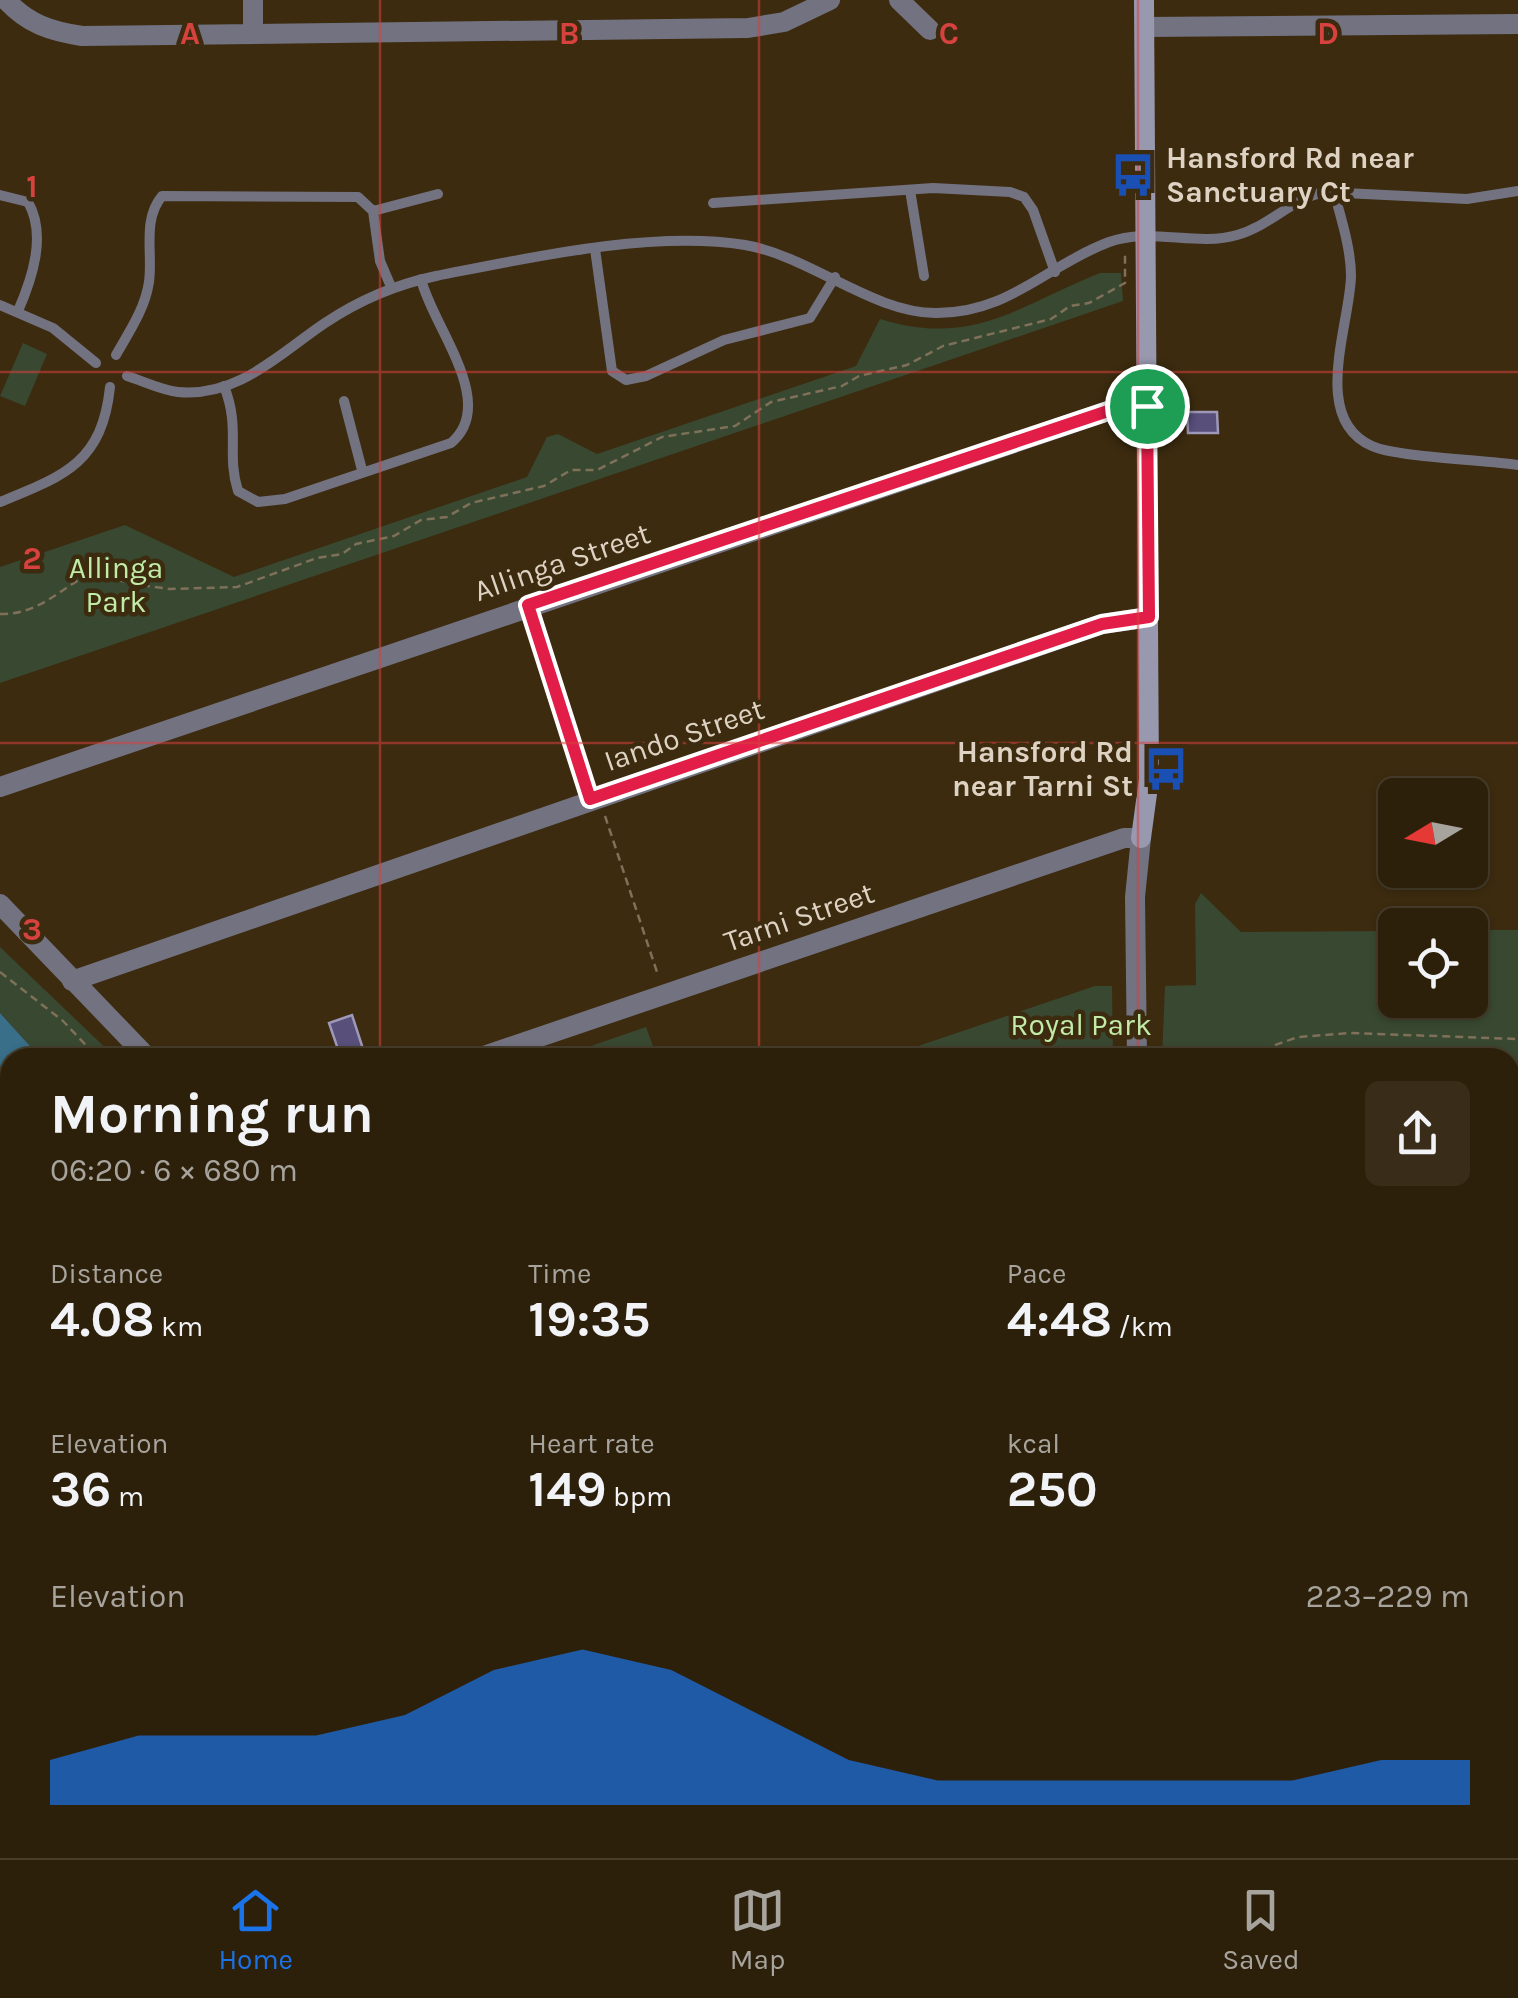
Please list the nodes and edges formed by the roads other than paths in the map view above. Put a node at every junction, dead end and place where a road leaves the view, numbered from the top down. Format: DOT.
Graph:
graph roads {
  1 [pos="6,0"];
  2 [pos="253,0"];
  3 [pos="830,0"];
  4 [pos="899,0"];
  5 [pos="1144,0"];
  6 [pos="1518,24"];
  7 [pos="1145,27"];
  8 [pos="930,30"];
  9 [pos="254,31"];
  10 [pos="910,190"];
  11 [pos="1518,191"];
  12 [pos="1334,192"];
  13 [pos="0,194"];
  14 [pos="438,194"];
  15 [pos="713,202"];
  16 [pos="373,211"];
  17 [pos="1135,238"];
  18 [pos="594,249"];
  19 [pos="1054,272"];
  20 [pos="924,276"];
  21 [pos="834,277"];
  22 [pos="421,279"];
  23 [pos="392,289"];
  24 [pos="0,304"];
  25 [pos="18,311"];
  26 [pos="116,355"];
  27 [pos="96,363"];
  28 [pos="127,376"];
  29 [pos="224,386"];
  30 [pos="110,388"];
  31 [pos="344,401"];
  32 [pos="1147,406"];
  33 [pos="1518,465"];
  34 [pos="362,470"];
  35 [pos="0,502"];
  36 [pos="1149,617"];
  37 [pos="0,788"];
  38 [pos="1141,838"];
  39 [pos="0,904"];
  40 [pos="72,981"];
  41 [pos="138,1048"];
  42 [pos="508,1048"];
  43 [pos="1136,1048"];
  1 -- 9 [label="street"];
  2 -- 9 [label="street"];
  3 -- 9 [label="street"];
  4 -- 8 [label="street"];
  5 -- 7 [label="street"];
  6 -- 7 [label="street"];
  7 -- 17 [label="street"];
  10 -- 15 [label="lane"];
  10 -- 19 [label="lane"];
  10 -- 20 [label="lane"];
  11 -- 12 [label="lane"];
  12 -- 17 [label="lane"];
  12 -- 33 [label="lane"];
  13 -- 25 [label="lane"];
  14 -- 16 [label="lane"];
  16 -- 23 [label="lane"];
  16 -- 26 [label="lane"];
  17 -- 19 [label="lane"];
  17 -- 32 [label="street"];
  18 -- 21 [label="lane"];
  18 -- 21 [label="lane"];
  18 -- 22 [label="lane"];
  19 -- 21 [label="lane"];
  22 -- 23 [label="lane"];
  22 -- 34 [label="lane"];
  23 -- 29 [label="lane"];
  24 -- 25 [label="lane"];
  25 -- 27 [label="lane"];
  28 -- 29 [label="lane"];
  29 -- 34 [label="lane"];
  30 -- 35 [label="lane"];
  31 -- 34 [label="lane"];
  32 -- 36 [label="street"];
  32 -- 37 [label="street, Allinga Street"];
  36 -- 38 [label="street"];
  36 -- 40 [label="street, Iando Street"];
  38 -- 42 [label="street, Tarni Street"];
  38 -- 43 [label="street"];
  39 -- 40 [label="street"];
  40 -- 41 [label="street"];
}
